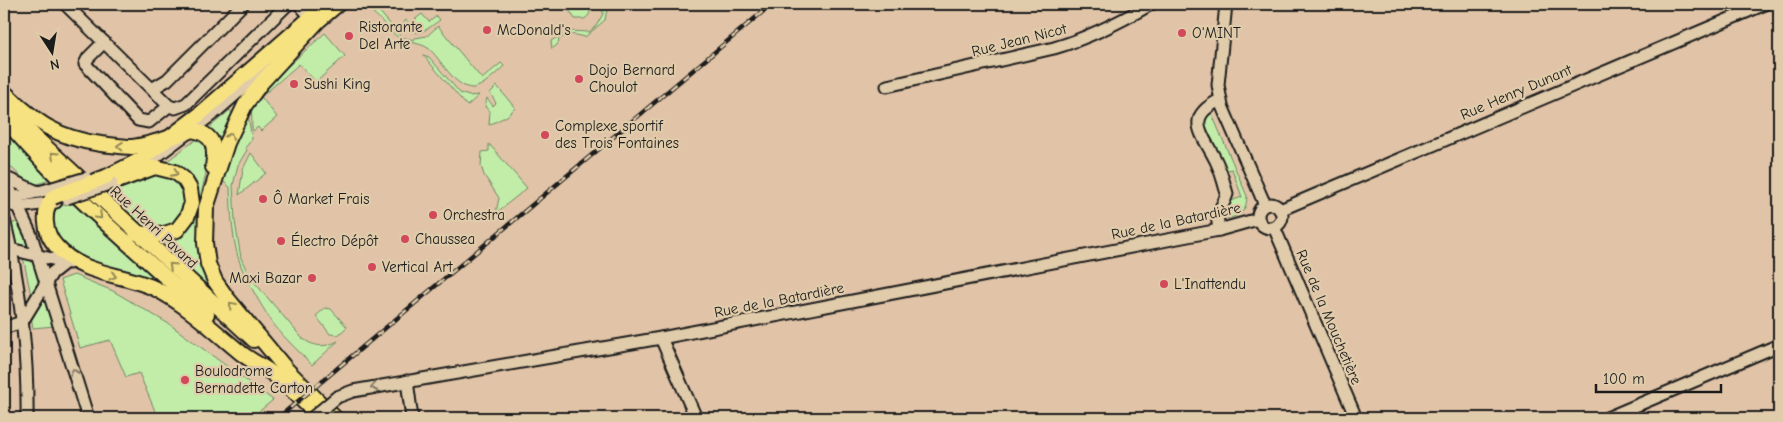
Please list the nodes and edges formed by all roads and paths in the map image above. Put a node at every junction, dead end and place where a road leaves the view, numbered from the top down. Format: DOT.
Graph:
graph roads {
  1 [pos="65,4"];
  2 [pos="243,4"];
  3 [pos="288,4"];
  4 [pos="299,4"];
  5 [pos="325,4"];
  6 [pos="338,4"];
  7 [pos="1151,4"];
  8 [pos="1226,4"];
  9 [pos="1765,4"];
  10 [pos="315,19"];
  11 [pos="104,42"];
  12 [pos="887,86"];
  13 [pos="152,89"];
  14 [pos="4,92"];
  15 [pos="1220,100"];
  16 [pos="4,104"];
  17 [pos="169,106"];
  18 [pos="4,118"];
  19 [pos="192,130"];
  20 [pos="168,138"];
  21 [pos="4,177"];
  22 [pos="106,178"];
  23 [pos="49,197"];
  24 [pos="10,202"];
  25 [pos="1265,205"];
  26 [pos="4,207"];
  27 [pos="206,208"];
  28 [pos="1280,210"];
  29 [pos="4,219"];
  30 [pos="1258,219"];
  31 [pos="1274,227"];
  32 [pos="1219,230"];
  33 [pos="136,233"];
  34 [pos="10,249"];
  35 [pos="38,256"];
  36 [pos="66,262"];
  37 [pos="82,266"];
  38 [pos="46,282"];
  39 [pos="22,322"];
  40 [pos="4,328"];
  41 [pos="661,338"];
  42 [pos="1779,345"];
  43 [pos="286,369"];
  44 [pos="272,373"];
  45 [pos="407,382"];
  46 [pos="27,418"];
  47 [pos="88,418"];
  48 [pos="312,418"];
  49 [pos="320,418"];
  50 [pos="335,418"];
  51 [pos="412,418"];
  52 [pos="696,418"];
  53 [pos="1356,418"];
  54 [pos="1607,418"];
  1 -- 11 [label="street"];
  2 -- 13 [label="street"];
  3 -- 17 [label="street"];
  4 -- 10 [label="street"];
  5 -- 10 [label="main road"];
  6 -- 10 [label="main road"];
  7 -- 12 [label="street, Rue Jean Nicot"];
  8 -- 15 [label="street"];
  9 -- 28 [label="street, Rue Henry Dunant"];
  10 -- 19 [label="street"];
  10 -- 20 [label="main road"];
  27 -- 10 [label="main road, one-way"];
  11 -- 13 [label="street"];
  11 -- 17 [label="street"];
  13 -- 17 [label="street"];
  20 -- 14 [label="main road, one-way"];
  15 -- 25 [label="street"];
  15 -- 32 [label="street"];
  33 -- 16 [label="main road, Rue Henri Pavard, one-way"];
  18 -- 44 [label="main road, Rue Henri Pavard, one-way"];
  19 -- 20 [label="main road"];
  19 -- 22 [label="street"];
  19 -- 27 [label="main road"];
  20 -- 22 [label="main road"];
  21 -- 23 [label="street"];
  21 -- 24 [label="street"];
  22 -- 23 [label="main road, bridge"];
  22 -- 33 [label="main road, one-way"];
  23 -- 24 [label="street"];
  23 -- 37 [label="main road"];
  24 -- 26 [label="street"];
  24 -- 35 [label="street"];
  25 -- 28 [label="street"];
  25 -- 30 [label="street"];
  43 -- 27 [label="main road, one-way"];
  28 -- 31 [label="street"];
  29 -- 34 [label="street"];
  30 -- 31 [label="street"];
  30 -- 32 [label="street, Rue de la Batardière"];
  31 -- 53 [label="street, Rue de la Mouchetière"];
  32 -- 41 [label="street, Rue de la Batardière"];
  43 -- 33 [label="main road, Rue Henri Pavard, one-way"];
  34 -- 35 [label="street"];
  34 -- 39 [label="street"];
  35 -- 36 [label="street"];
  35 -- 38 [label="street"];
  36 -- 37 [label="street"];
  36 -- 38 [label="street"];
  37 -- 44 [label="main road, one-way"];
  38 -- 39 [label="street"];
  47 -- 38 [label="street, one-way"];
  39 -- 40 [label="street"];
  39 -- 46 [label="street"];
  41 -- 45 [label="street, Rue de la Batardière"];
  41 -- 52 [label="street"];
  42 -- 54 [label="street"];
  43 -- 50 [label="main road"];
  44 -- 49 [label="main road"];
  45 -- 48 [label="street, Rue de la Batardière, one-way, bridge"];
  45 -- 51 [label="street"];
}
